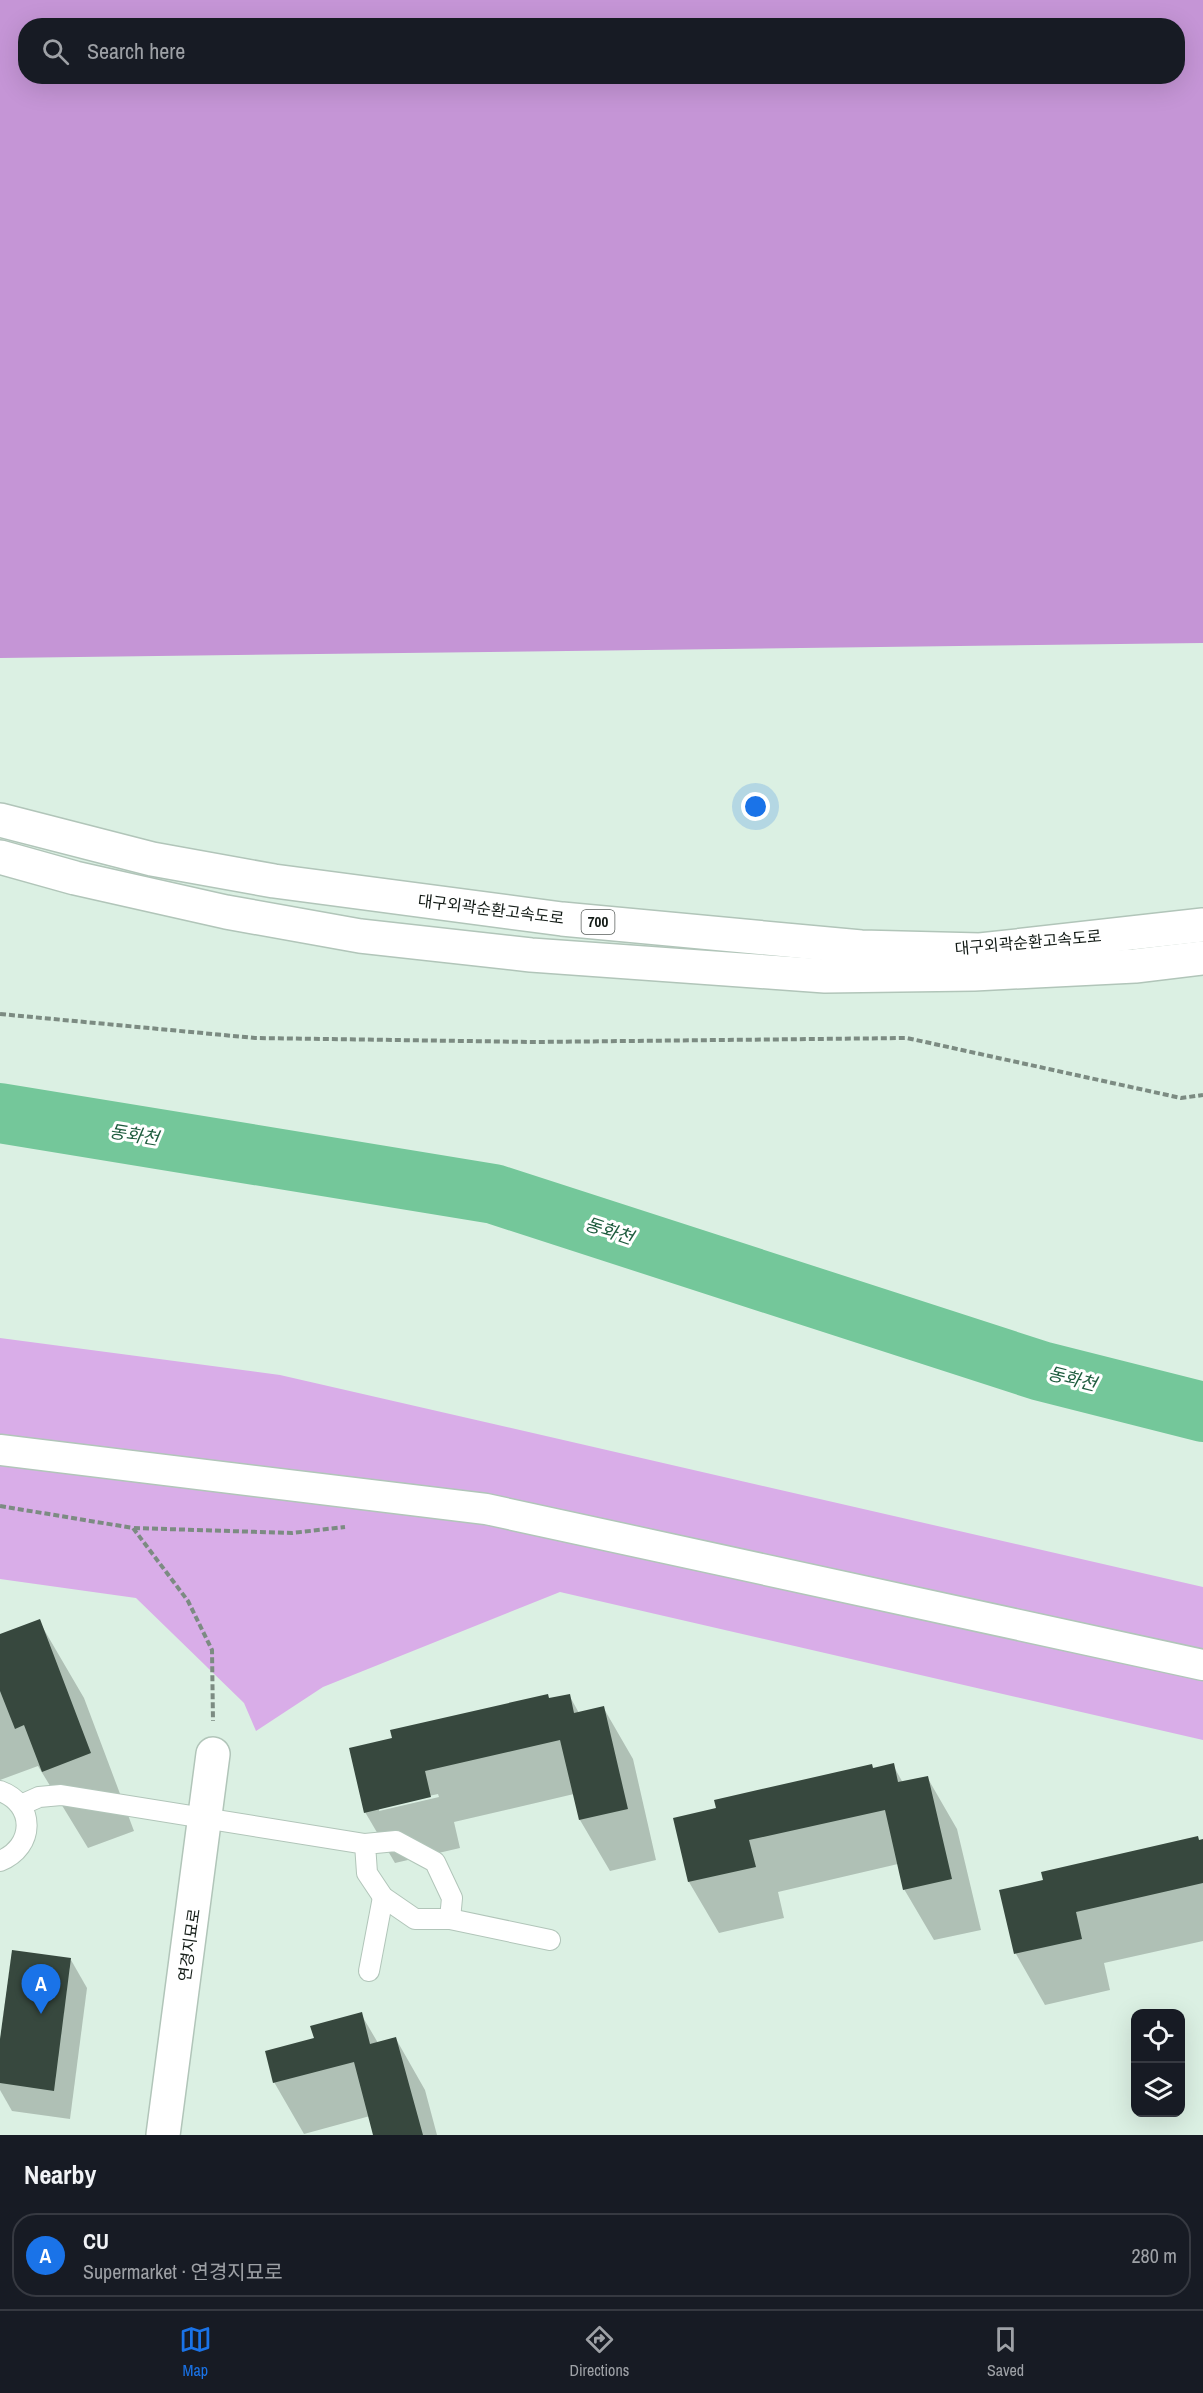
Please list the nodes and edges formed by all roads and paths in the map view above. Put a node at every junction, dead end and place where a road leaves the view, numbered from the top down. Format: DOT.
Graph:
graph roads {
  1 [pos="0,820"];
  2 [pos="0,857"];
  3 [pos="1203,925"];
  4 [pos="1203,958"];
  5 [pos="0,1014"];
  6 [pos="1203,1095"];
  7 [pos="0,1450"];
  8 [pos="0,1506"];
  9 [pos="349,1526"];
  10 [pos="133,1528"];
  11 [pos="1203,1665"];
  12 [pos="213,1754"];
  13 [pos="0,1791"];
  14 [pos="21,1805"];
  15 [pos="206,1818"];
  16 [pos="365,1844"];
  17 [pos="0,1861"];
  18 [pos="383,1897"];
  19 [pos="450,1919"];
  20 [pos="550,1940"];
  21 [pos="369,1971"];
  22 [pos="163,2135"];
  1 -- 3 [label="main road, 대구외곽순환고속도로 / 700"];
  2 -- 4 [label="main road, 대구외곽순환고속도로 / 700"];
  5 -- 6 [label="path"];
  7 -- 11 [label="street"];
  8 -- 10 [label="path"];
  9 -- 10 [label="path"];
  10 -- 12 [label="path"];
  12 -- 15 [label="main road, 연경지묘로"];
  13 -- 14 [label="lane"];
  14 -- 15 [label="lane"];
  14 -- 17 [label="lane"];
  15 -- 16 [label="lane"];
  15 -- 22 [label="main road, 연경지묘로"];
  16 -- 18 [label="lane"];
  16 -- 19 [label="lane"];
  18 -- 19 [label="lane"];
  18 -- 21 [label="lane"];
  19 -- 20 [label="lane"];
}
